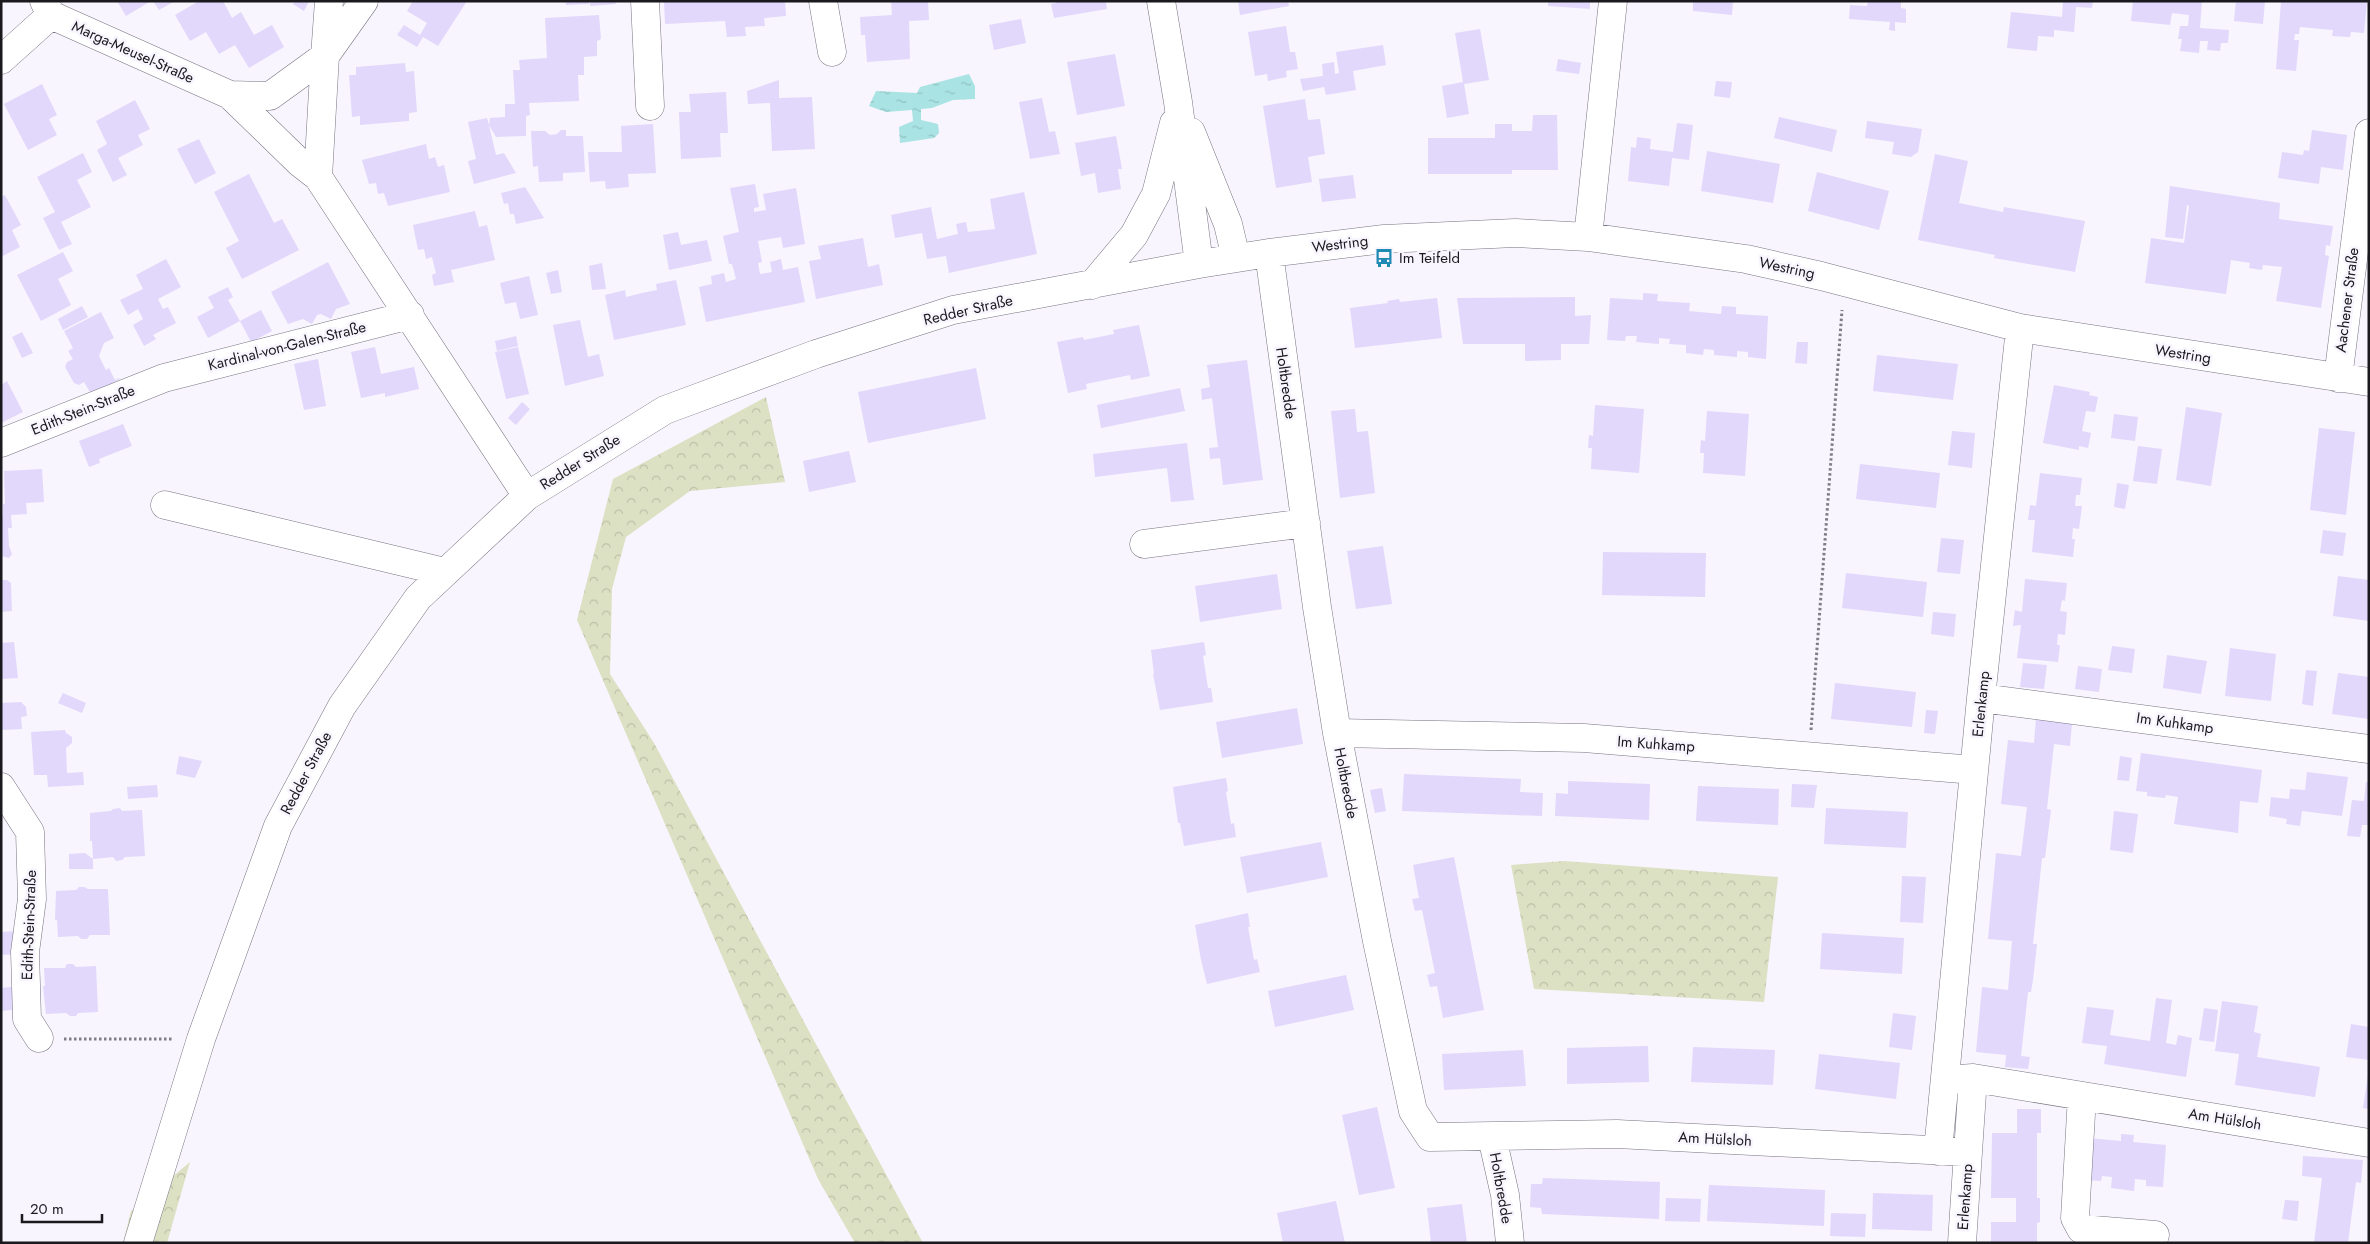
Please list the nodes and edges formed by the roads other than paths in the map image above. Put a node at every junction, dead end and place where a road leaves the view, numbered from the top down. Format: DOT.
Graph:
graph roads {
  1 [pos="329,1"];
  2 [pos="364,1"];
  3 [pos="645,1"];
  4 [pos="823,1"];
  5 [pos="1161,1"];
  6 [pos="1613,1"];
  7 [pos="48,8"];
  8 [pos="832,52"];
  9 [pos="325,56"];
  10 [pos="1,60"];
  11 [pos="230,96"];
  12 [pos="1178,102"];
  13 [pos="650,106"];
  14 [pos="2369,133"];
  15 [pos="318,177"];
  16 [pos="1588,236"];
  17 [pos="1269,253"];
  18 [pos="1236,258"];
  19 [pos="1199,264"];
  20 [pos="1092,284"];
  21 [pos="410,315"];
  22 [pos="2020,328"];
  23 [pos="164,378"];
  24 [pos="2338,378"];
  25 [pos="2369,382"];
  26 [pos="1,443"];
  27 [pos="527,496"];
  28 [pos="165,505"];
  29 [pos="1306,523"];
  30 [pos="1144,544"];
  31 [pos="445,572"];
  32 [pos="1981,698"];
  33 [pos="1337,733"];
  34 [pos="2369,749"];
  35 [pos="1974,770"];
  36 [pos="1,787"];
  37 [pos="39,1038"];
  38 [pos="1973,1078"];
  39 [pos="1946,1080"];
  40 [pos="2082,1096"];
  41 [pos="1492,1136"];
  42 [pos="2369,1143"];
  43 [pos="1938,1150"];
  44 [pos="1968,1152"];
  45 [pos="2155,1235"];
  46 [pos="138,1243"];
  47 [pos="1510,1243"];
  48 [pos="1962,1243"];
  1 -- 9 [label="street"];
  2 -- 9 [label="street"];
  3 -- 13 [label="street"];
  4 -- 8 [label="street"];
  5 -- 12 [label="street"];
  6 -- 16 [label="street"];
  7 -- 10 [label="street"];
  7 -- 11 [label="street, Marga-Meusel-Straße"];
  9 -- 11 [label="street, Marga-Meusel-Straße"];
  9 -- 15 [label="street"];
  11 -- 15 [label="street, Marga-Meusel-Straße"];
  12 -- 18 [label="street"];
  12 -- 19 [label="street"];
  12 -- 20 [label="street"];
  14 -- 24 [label="street, Aachener Straße"];
  15 -- 21 [label="street"];
  16 -- 17 [label="street, Westring"];
  16 -- 22 [label="street, Westring"];
  17 -- 18 [label="street, Westring"];
  17 -- 29 [label="street, Holtbredde"];
  18 -- 19 [label="street, Westring"];
  19 -- 20 [label="street, Redder Straße"];
  20 -- 27 [label="street, Redder Straße"];
  21 -- 23 [label="street, Kardinal-von-Galen-Straße"];
  21 -- 27 [label="street"];
  22 -- 24 [label="street, Westring"];
  22 -- 32 [label="street, Erlenkamp"];
  23 -- 26 [label="street, Edith-Stein-Straße"];
  24 -- 25 [label="street, Westring"];
  27 -- 31 [label="street, Redder Straße"];
  28 -- 31 [label="street"];
  29 -- 30 [label="street"];
  29 -- 33 [label="street, Holtbredde"];
  31 -- 46 [label="street, Redder Straße"];
  32 -- 34 [label="street, Im Kuhkamp"];
  32 -- 35 [label="street, Erlenkamp"];
  33 -- 35 [label="street, Im Kuhkamp"];
  33 -- 41 [label="street, Holtbredde"];
  35 -- 39 [label="street, Erlenkamp"];
  36 -- 37 [label="street, Edith-Stein-Straße"];
  38 -- 39 [label="street"];
  38 -- 40 [label="street, Am Hülsloh"];
  38 -- 44 [label="street, Erlenkamp"];
  39 -- 43 [label="street, Erlenkamp"];
  40 -- 42 [label="street, Am Hülsloh"];
  40 -- 45 [label="street"];
  41 -- 43 [label="street, Am Hülsloh"];
  41 -- 47 [label="street, Holtbredde"];
  43 -- 44 [label="street, Erlenkamp"];
  44 -- 48 [label="street, Erlenkamp"];
}
